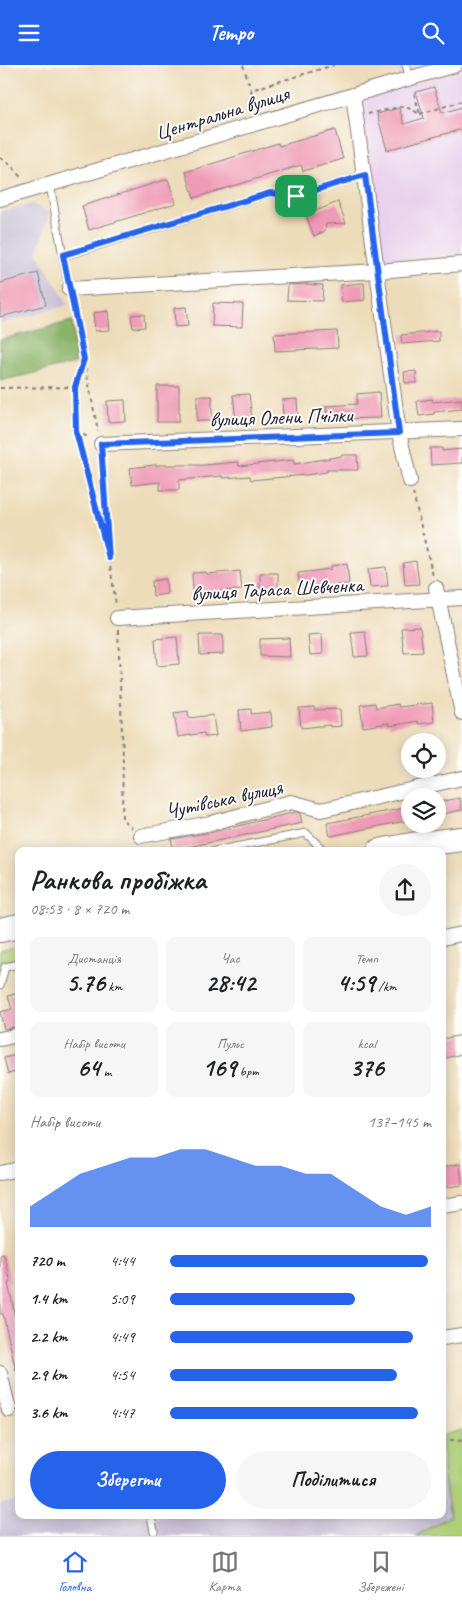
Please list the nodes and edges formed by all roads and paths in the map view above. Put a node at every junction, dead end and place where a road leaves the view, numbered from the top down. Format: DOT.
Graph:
graph roads {
  1 [pos="243,65"];
  2 [pos="334,65"];
  3 [pos="455,65"];
  4 [pos="408,71"];
  5 [pos="250,90"];
  6 [pos="353,95"];
  7 [pos="462,101"];
  8 [pos="420,114"];
  9 [pos="356,117"];
  10 [pos="261,123"];
  11 [pos="0,158"];
  12 [pos="365,175"];
  13 [pos="50,185"];
  14 [pos="31,190"];
  15 [pos="0,199"];
  16 [pos="63,255"];
  17 [pos="462,264"];
  18 [pos="378,271"];
  19 [pos="69,289"];
  20 [pos="84,359"];
  21 [pos="75,387"];
  22 [pos="0,388"];
  23 [pos="462,429"];
  24 [pos="76,431"];
  25 [pos="399,433"];
  26 [pos="101,444"];
  27 [pos="410,481"];
  28 [pos="109,558"];
  29 [pos="437,594"];
  30 [pos="462,598"];
  31 [pos="118,618"];
  32 [pos="462,713"];
  33 [pos="462,778"];
  34 [pos="141,836"];
  35 [pos="462,839"];
  36 [pos="234,847"];
  37 [pos="320,847"];
  38 [pos="400,847"];
  39 [pos="15,927"];
  40 [pos="0,930"];
  41 [pos="462,934"];
  42 [pos="446,937"];
  43 [pos="15,965"];
  44 [pos="0,985"];
  45 [pos="15,1036"];
  46 [pos="0,1039"];
  47 [pos="15,1170"];
  48 [pos="0,1173"];
  49 [pos="462,1203"];
  50 [pos="446,1205"];
  51 [pos="462,1335"];
  52 [pos="446,1337"];
  53 [pos="0,1373"];
  54 [pos="9,1410"];
  55 [pos="446,1439"];
  56 [pos="462,1441"];
  57 [pos="152,1519"];
  58 [pos="154,1531"];
  1 -- 5 [label="path"];
  2 -- 5 [label="path"];
  3 -- 4 [label="street, Центральна вулиця"];
  4 -- 6 [label="street, Центральна вулиця"];
  4 -- 8 [label="path"];
  5 -- 10 [label="path"];
  6 -- 9 [label="street"];
  6 -- 10 [label="street, Центральна вулиця"];
  7 -- 8 [label="path"];
  8 -- 9 [label="path"];
  9 -- 12 [label="street"];
  10 -- 13 [label="street, Центральна вулиця"];
  11 -- 14 [label="path"];
  12 -- 16 [label="lane"];
  12 -- 18 [label="street"];
  13 -- 14 [label="street, Центральна вулиця"];
  13 -- 16 [label="lane"];
  14 -- 15 [label="street, Центральна вулиця"];
  16 -- 19 [label="lane"];
  17 -- 18 [label="street"];
  18 -- 19 [label="street"];
  18 -- 25 [label="street"];
  19 -- 20 [label="path"];
  20 -- 21 [label="path"];
  20 -- 26 [label="path"];
  21 -- 22 [label="path"];
  21 -- 24 [label="path"];
  23 -- 25 [label="street, вулиця Олени Пчілки"];
  24 -- 26 [label="path"];
  24 -- 28 [label="path"];
  25 -- 26 [label="street, вулиця Олени Пчілки"];
  25 -- 27 [label="street"];
  26 -- 28 [label="path"];
  27 -- 29 [label="path"];
  28 -- 31 [label="path"];
  29 -- 30 [label="street, вулиця Тараса Шевченка"];
  29 -- 31 [label="street, вулиця Тараса Шевченка"];
  29 -- 32 [label="street"];
  31 -- 34 [label="path"];
  33 -- 34 [label="street, Чутівська вулиця"];
  35 -- 38 [label="highway"];
  36 -- 37 [label="lane"];
  39 -- 40 [label="highway"];
  41 -- 42 [label="street"];
  43 -- 44 [label="lane"];
  45 -- 46 [label="street"];
  47 -- 48 [label="street"];
  49 -- 50 [label="street"];
  51 -- 52 [label="street"];
  53 -- 54 [label="street"];
  55 -- 56 [label="path"];
  57 -- 58 [label="lane"];
}
